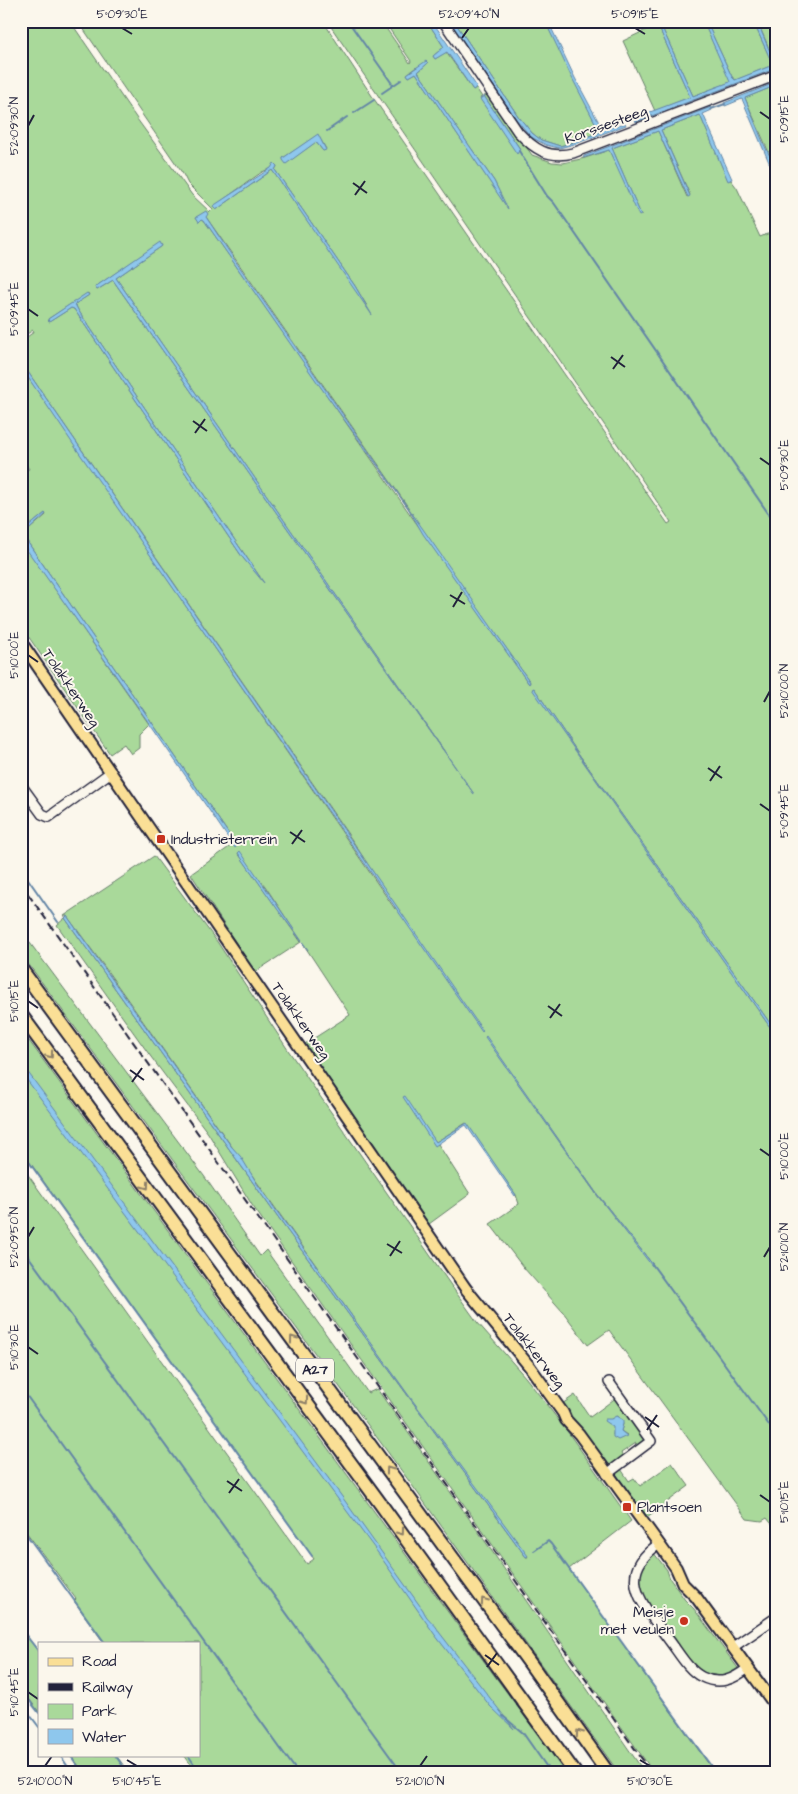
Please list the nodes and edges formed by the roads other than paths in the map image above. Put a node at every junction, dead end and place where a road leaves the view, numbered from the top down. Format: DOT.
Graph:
graph roads {
  1 [pos="443,21"];
  2 [pos="777,75"];
  3 [pos="21,642"];
  4 [pos="111,772"];
  5 [pos="21,785"];
  6 [pos="21,968"];
  7 [pos="21,1015"];
  8 [pos="609,1382"];
  9 [pos="607,1474"];
  10 [pos="659,1544"];
  11 [pos="777,1617"];
  12 [pos="733,1647"];
  13 [pos="748,1668"];
  14 [pos="777,1708"];
  15 [pos="575,1773"];
  16 [pos="608,1773"];
  1 -- 2 [label="street, Korssesteeg"];
  3 -- 4 [label="main road, Tolakkerweg"];
  4 -- 5 [label="street"];
  4 -- 9 [label="main road, Tolakkerweg"];
  16 -- 6 [label="highway, A27, one-way"];
  7 -- 15 [label="highway, A27, one-way"];
  8 -- 9 [label="street"];
  9 -- 10 [label="main road, Tolakkerweg"];
  10 -- 12 [label="main road, Tolakkerweg"];
  10 -- 13 [label="street"];
  11 -- 12 [label="street"];
  12 -- 13 [label="main road, Tolakkerweg"];
  13 -- 14 [label="main road, Tolakkerweg"];
}
